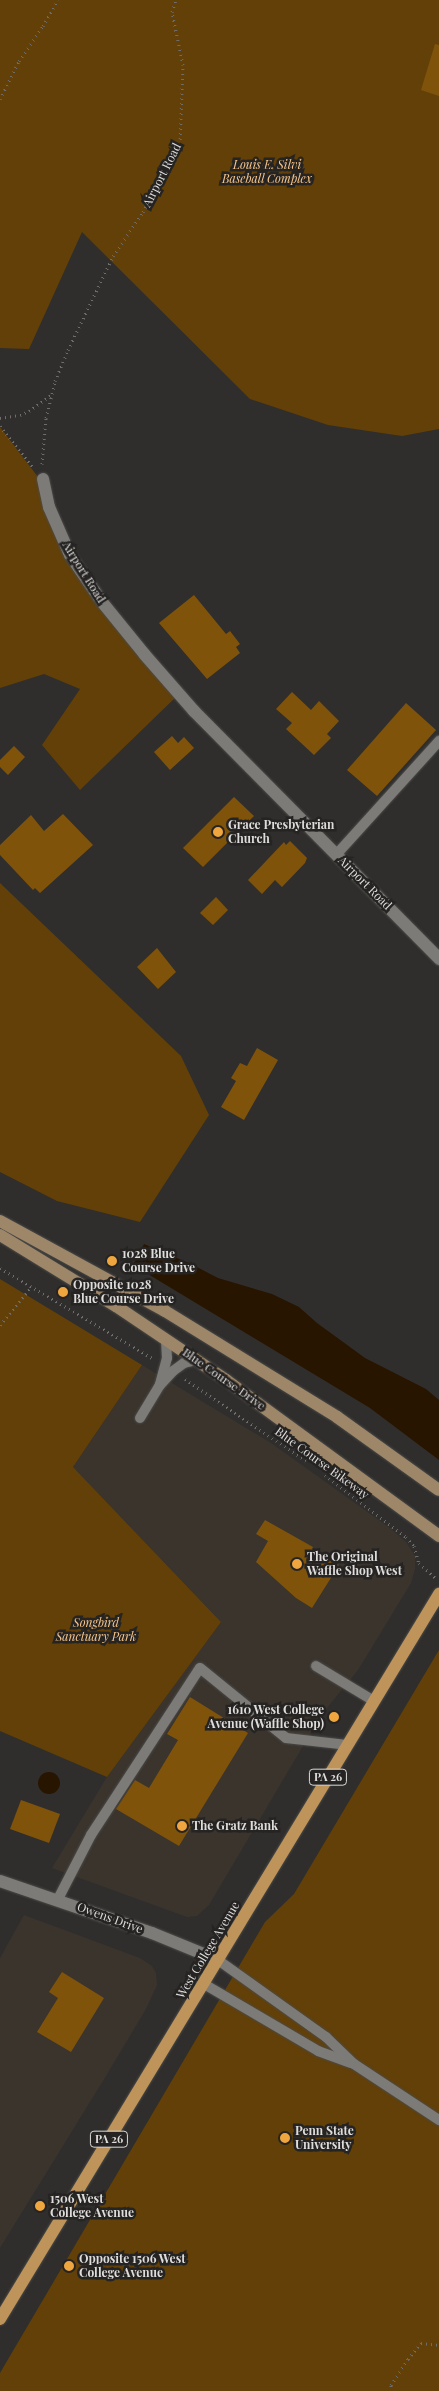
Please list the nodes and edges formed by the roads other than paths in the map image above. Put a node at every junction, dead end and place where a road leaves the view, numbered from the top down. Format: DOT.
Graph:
graph roads {
  1 [pos="43,479"];
  2 [pos="439,742"];
  3 [pos="336,855"];
  4 [pos="439,959"];
  5 [pos="0,1221"];
  6 [pos="0,1235"];
  7 [pos="166,1340"];
  8 [pos="196,1360"];
  9 [pos="160,1385"];
  10 [pos="140,1418"];
  11 [pos="439,1490"];
  12 [pos="439,1536"];
  13 [pos="439,1594"];
  14 [pos="316,1666"];
  15 [pos="374,1701"];
  16 [pos="347,1745"];
  17 [pos="0,1881"];
  18 [pos="58,1899"];
  19 [pos="218,1960"];
  20 [pos="204,1984"];
  21 [pos="354,2064"];
  22 [pos="439,2120"];
  23 [pos="0,2319"];
  1 -- 3 [label="street, Airport Road"];
  2 -- 3 [label="lane"];
  3 -- 4 [label="street, Airport Road"];
  5 -- 11 [label="main road, Blue Course Drive"];
  6 -- 7 [label="main road, Blue Course Drive"];
  7 -- 8 [label="main road, Blue Course Drive"];
  7 -- 9 [label="lane"];
  8 -- 9 [label="lane"];
  8 -- 12 [label="main road, Blue Course Drive"];
  9 -- 10 [label="lane"];
  13 -- 15 [label="main road, West College Avenue / PA 26"];
  14 -- 15 [label="lane"];
  15 -- 16 [label="main road, West College Avenue / PA 26"];
  16 -- 18 [label="lane"];
  16 -- 19 [label="main road, West College Avenue / PA 26"];
  17 -- 18 [label="street, Owens Drive"];
  18 -- 19 [label="street, Owens Drive"];
  19 -- 20 [label="main road, West College Avenue / PA 26"];
  19 -- 21 [label="lane"];
  20 -- 21 [label="lane"];
  20 -- 23 [label="main road, West College Avenue / PA 26"];
  21 -- 22 [label="lane"];
}
